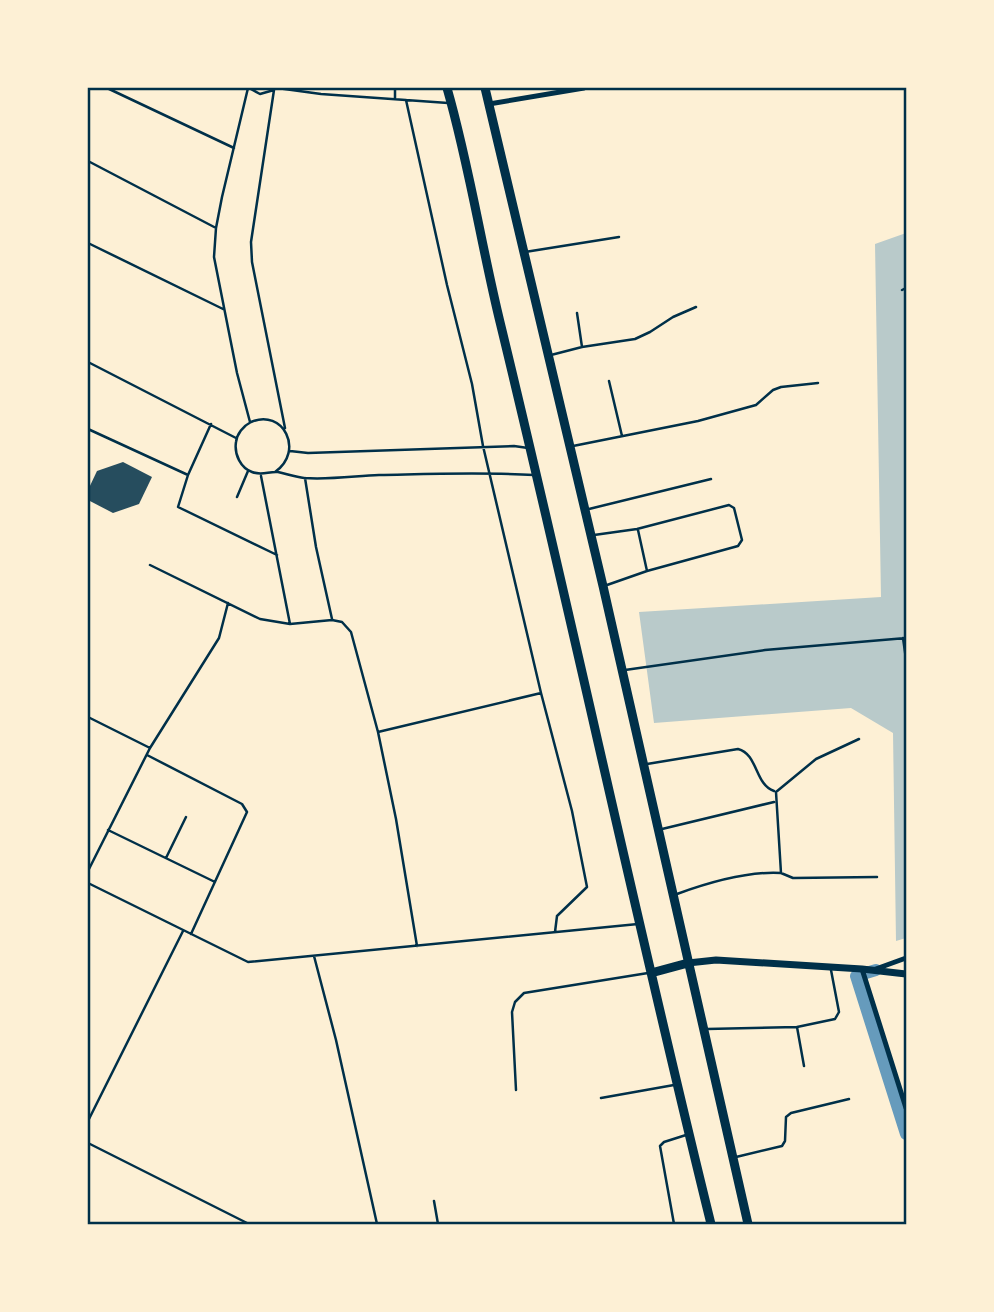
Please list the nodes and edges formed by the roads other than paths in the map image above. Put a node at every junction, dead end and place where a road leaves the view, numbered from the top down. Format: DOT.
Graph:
graph roads {
  1 [pos="107,88"];
  2 [pos="248,88"];
  3 [pos="276,88"];
  4 [pos="395,88"];
  5 [pos="447,88"];
  6 [pos="485,88"];
  7 [pos="584,88"];
  8 [pos="395,99"];
  9 [pos="406,100"];
  10 [pos="452,103"];
  11 [pos="489,104"];
  12 [pos="234,148"];
  13 [pos="88,161"];
  14 [pos="216,228"];
  15 [pos="619,237"];
  16 [pos="88,243"];
  17 [pos="523,253"];
  18 [pos="906,288"];
  19 [pos="902,290"];
  20 [pos="696,307"];
  21 [pos="225,310"];
  22 [pos="577,313"];
  23 [pos="582,347"];
  24 [pos="548,356"];
  25 [pos="88,362"];
  26 [pos="609,381"];
  27 [pos="818,383"];
  28 [pos="250,422"];
  29 [pos="211,424"];
  30 [pos="88,429"];
  31 [pos="285,430"];
  32 [pos="622,437"];
  33 [pos="236,438"];
  34 [pos="483,446"];
  35 [pos="569,446"];
  36 [pos="531,448"];
  37 [pos="290,451"];
  38 [pos="248,471"];
  39 [pos="275,472"];
  40 [pos="491,473"];
  41 [pos="188,475"];
  42 [pos="261,475"];
  43 [pos="537,475"];
  44 [pos="305,478"];
  45 [pos="711,479"];
  46 [pos="237,497"];
  47 [pos="585,510"];
  48 [pos="637,529"];
  49 [pos="591,535"];
  50 [pos="277,555"];
  51 [pos="150,565"];
  52 [pos="647,571"];
  53 [pos="603,586"];
  54 [pos="228,603"];
  55 [pos="332,620"];
  56 [pos="290,624"];
  57 [pos="905,638"];
  58 [pos="906,658"];
  59 [pos="622,670"];
  60 [pos="541,693"];
  61 [pos="88,717"];
  62 [pos="378,732"];
  63 [pos="859,739"];
  64 [pos="150,748"];
  65 [pos="147,755"];
  66 [pos="644,764"];
  67 [pos="776,792"];
  68 [pos="776,802"];
  69 [pos="186,817"];
  70 [pos="108,830"];
  71 [pos="659,830"];
  72 [pos="166,858"];
  73 [pos="88,871"];
  74 [pos="780,873"];
  75 [pos="877,877"];
  76 [pos="215,882"];
  77 [pos="88,883"];
  78 [pos="673,895"];
  79 [pos="640,923"];
  80 [pos="183,931"];
  81 [pos="555,932"];
  82 [pos="191,934"];
  83 [pos="416,946"];
  84 [pos="314,956"];
  85 [pos="906,958"];
  86 [pos="688,963"];
  87 [pos="831,967"];
  88 [pos="862,969"];
  89 [pos="876,970"];
  90 [pos="651,973"];
  91 [pos="906,974"];
  92 [pos="797,1027"];
  93 [pos="704,1029"];
  94 [pos="804,1066"];
  95 [pos="677,1084"];
  96 [pos="516,1090"];
  97 [pos="601,1098"];
  98 [pos="849,1099"];
  99 [pos="906,1108"];
  100 [pos="88,1121"];
  101 [pos="689,1134"];
  102 [pos="88,1143"];
  103 [pos="733,1157"];
  104 [pos="434,1201"];
  105 [pos="249,1224"];
  106 [pos="377,1224"];
  107 [pos="438,1224"];
  108 [pos="674,1224"];
  109 [pos="711,1224"];
  110 [pos="748,1224"];
  1 -- 12 [label="lane"];
  2 -- 3 [label="lane"];
  2 -- 12 [label="lane"];
  3 -- 8 [label="lane"];
  3 -- 31 [label="lane"];
  4 -- 8 [label="lane"];
  5 -- 10 [label="main road"];
  6 -- 11 [label="main road"];
  7 -- 11 [label="street"];
  8 -- 9 [label="lane"];
  9 -- 10 [label="lane"];
  9 -- 34 [label="lane"];
  10 -- 36 [label="main road"];
  11 -- 17 [label="main road"];
  12 -- 14 [label="lane"];
  13 -- 14 [label="lane"];
  14 -- 21 [label="lane"];
  15 -- 17 [label="lane"];
  16 -- 21 [label="lane"];
  17 -- 24 [label="main road"];
  18 -- 19 [label="lane"];
  20 -- 23 [label="lane"];
  21 -- 28 [label="lane"];
  22 -- 23 [label="lane"];
  23 -- 24 [label="lane"];
  24 -- 35 [label="main road"];
  25 -- 29 [label="lane"];
  26 -- 32 [label="lane"];
  27 -- 32 [label="lane"];
  28 -- 31 [label="lane"];
  28 -- 33 [label="lane"];
  29 -- 33 [label="lane"];
  29 -- 41 [label="lane"];
  30 -- 41 [label="lane"];
  31 -- 37 [label="lane"];
  32 -- 35 [label="lane"];
  33 -- 38 [label="lane"];
  34 -- 36 [label="lane"];
  34 -- 37 [label="lane"];
  34 -- 40 [label="lane"];
  35 -- 47 [label="main road"];
  36 -- 43 [label="main road"];
  37 -- 39 [label="lane"];
  38 -- 42 [label="lane"];
  38 -- 46 [label="lane"];
  39 -- 42 [label="lane"];
  39 -- 44 [label="lane"];
  40 -- 43 [label="lane"];
  40 -- 44 [label="lane"];
  40 -- 60 [label="lane"];
  41 -- 50 [label="lane"];
  42 -- 50 [label="lane"];
  43 -- 79 [label="main road"];
  44 -- 55 [label="lane"];
  45 -- 47 [label="lane"];
  47 -- 49 [label="main road"];
  48 -- 49 [label="lane"];
  48 -- 52 [label="lane"];
  48 -- 52 [label="lane"];
  49 -- 53 [label="main road"];
  50 -- 56 [label="lane"];
  51 -- 54 [label="lane"];
  52 -- 53 [label="lane"];
  53 -- 59 [label="main road"];
  54 -- 56 [label="lane"];
  54 -- 64 [label="lane"];
  55 -- 56 [label="lane"];
  55 -- 62 [label="lane"];
  57 -- 58 [label="lane"];
  57 -- 59 [label="lane"];
  59 -- 66 [label="main road"];
  60 -- 62 [label="lane"];
  60 -- 81 [label="lane"];
  61 -- 64 [label="lane"];
  62 -- 83 [label="lane"];
  63 -- 67 [label="lane"];
  64 -- 65 [label="lane"];
  65 -- 70 [label="lane"];
  65 -- 76 [label="lane"];
  66 -- 67 [label="lane"];
  66 -- 71 [label="main road"];
  67 -- 68 [label="lane"];
  68 -- 71 [label="lane"];
  68 -- 74 [label="lane"];
  69 -- 72 [label="lane"];
  70 -- 72 [label="lane"];
  70 -- 73 [label="lane"];
  71 -- 78 [label="main road"];
  72 -- 76 [label="lane"];
  74 -- 75 [label="lane"];
  74 -- 78 [label="lane"];
  76 -- 82 [label="lane"];
  77 -- 80 [label="lane"];
  78 -- 86 [label="main road"];
  79 -- 81 [label="lane"];
  79 -- 90 [label="main road"];
  80 -- 82 [label="lane"];
  80 -- 100 [label="lane"];
  81 -- 83 [label="lane"];
  82 -- 84 [label="lane"];
  83 -- 84 [label="lane"];
  84 -- 106 [label="lane"];
  85 -- 89 [label="street"];
  86 -- 87 [label="street"];
  86 -- 90 [label="main road"];
  86 -- 93 [label="main road"];
  87 -- 88 [label="street"];
  87 -- 92 [label="lane"];
  88 -- 89 [label="street"];
  88 -- 99 [label="street"];
  89 -- 91 [label="street"];
  90 -- 95 [label="main road"];
  90 -- 96 [label="lane"];
  92 -- 93 [label="lane"];
  92 -- 94 [label="lane"];
  93 -- 103 [label="main road"];
  95 -- 97 [label="lane"];
  95 -- 101 [label="main road"];
  98 -- 103 [label="lane"];
  101 -- 108 [label="lane"];
  101 -- 109 [label="main road"];
  102 -- 105 [label="lane"];
  103 -- 110 [label="main road"];
  104 -- 107 [label="lane"];
}
